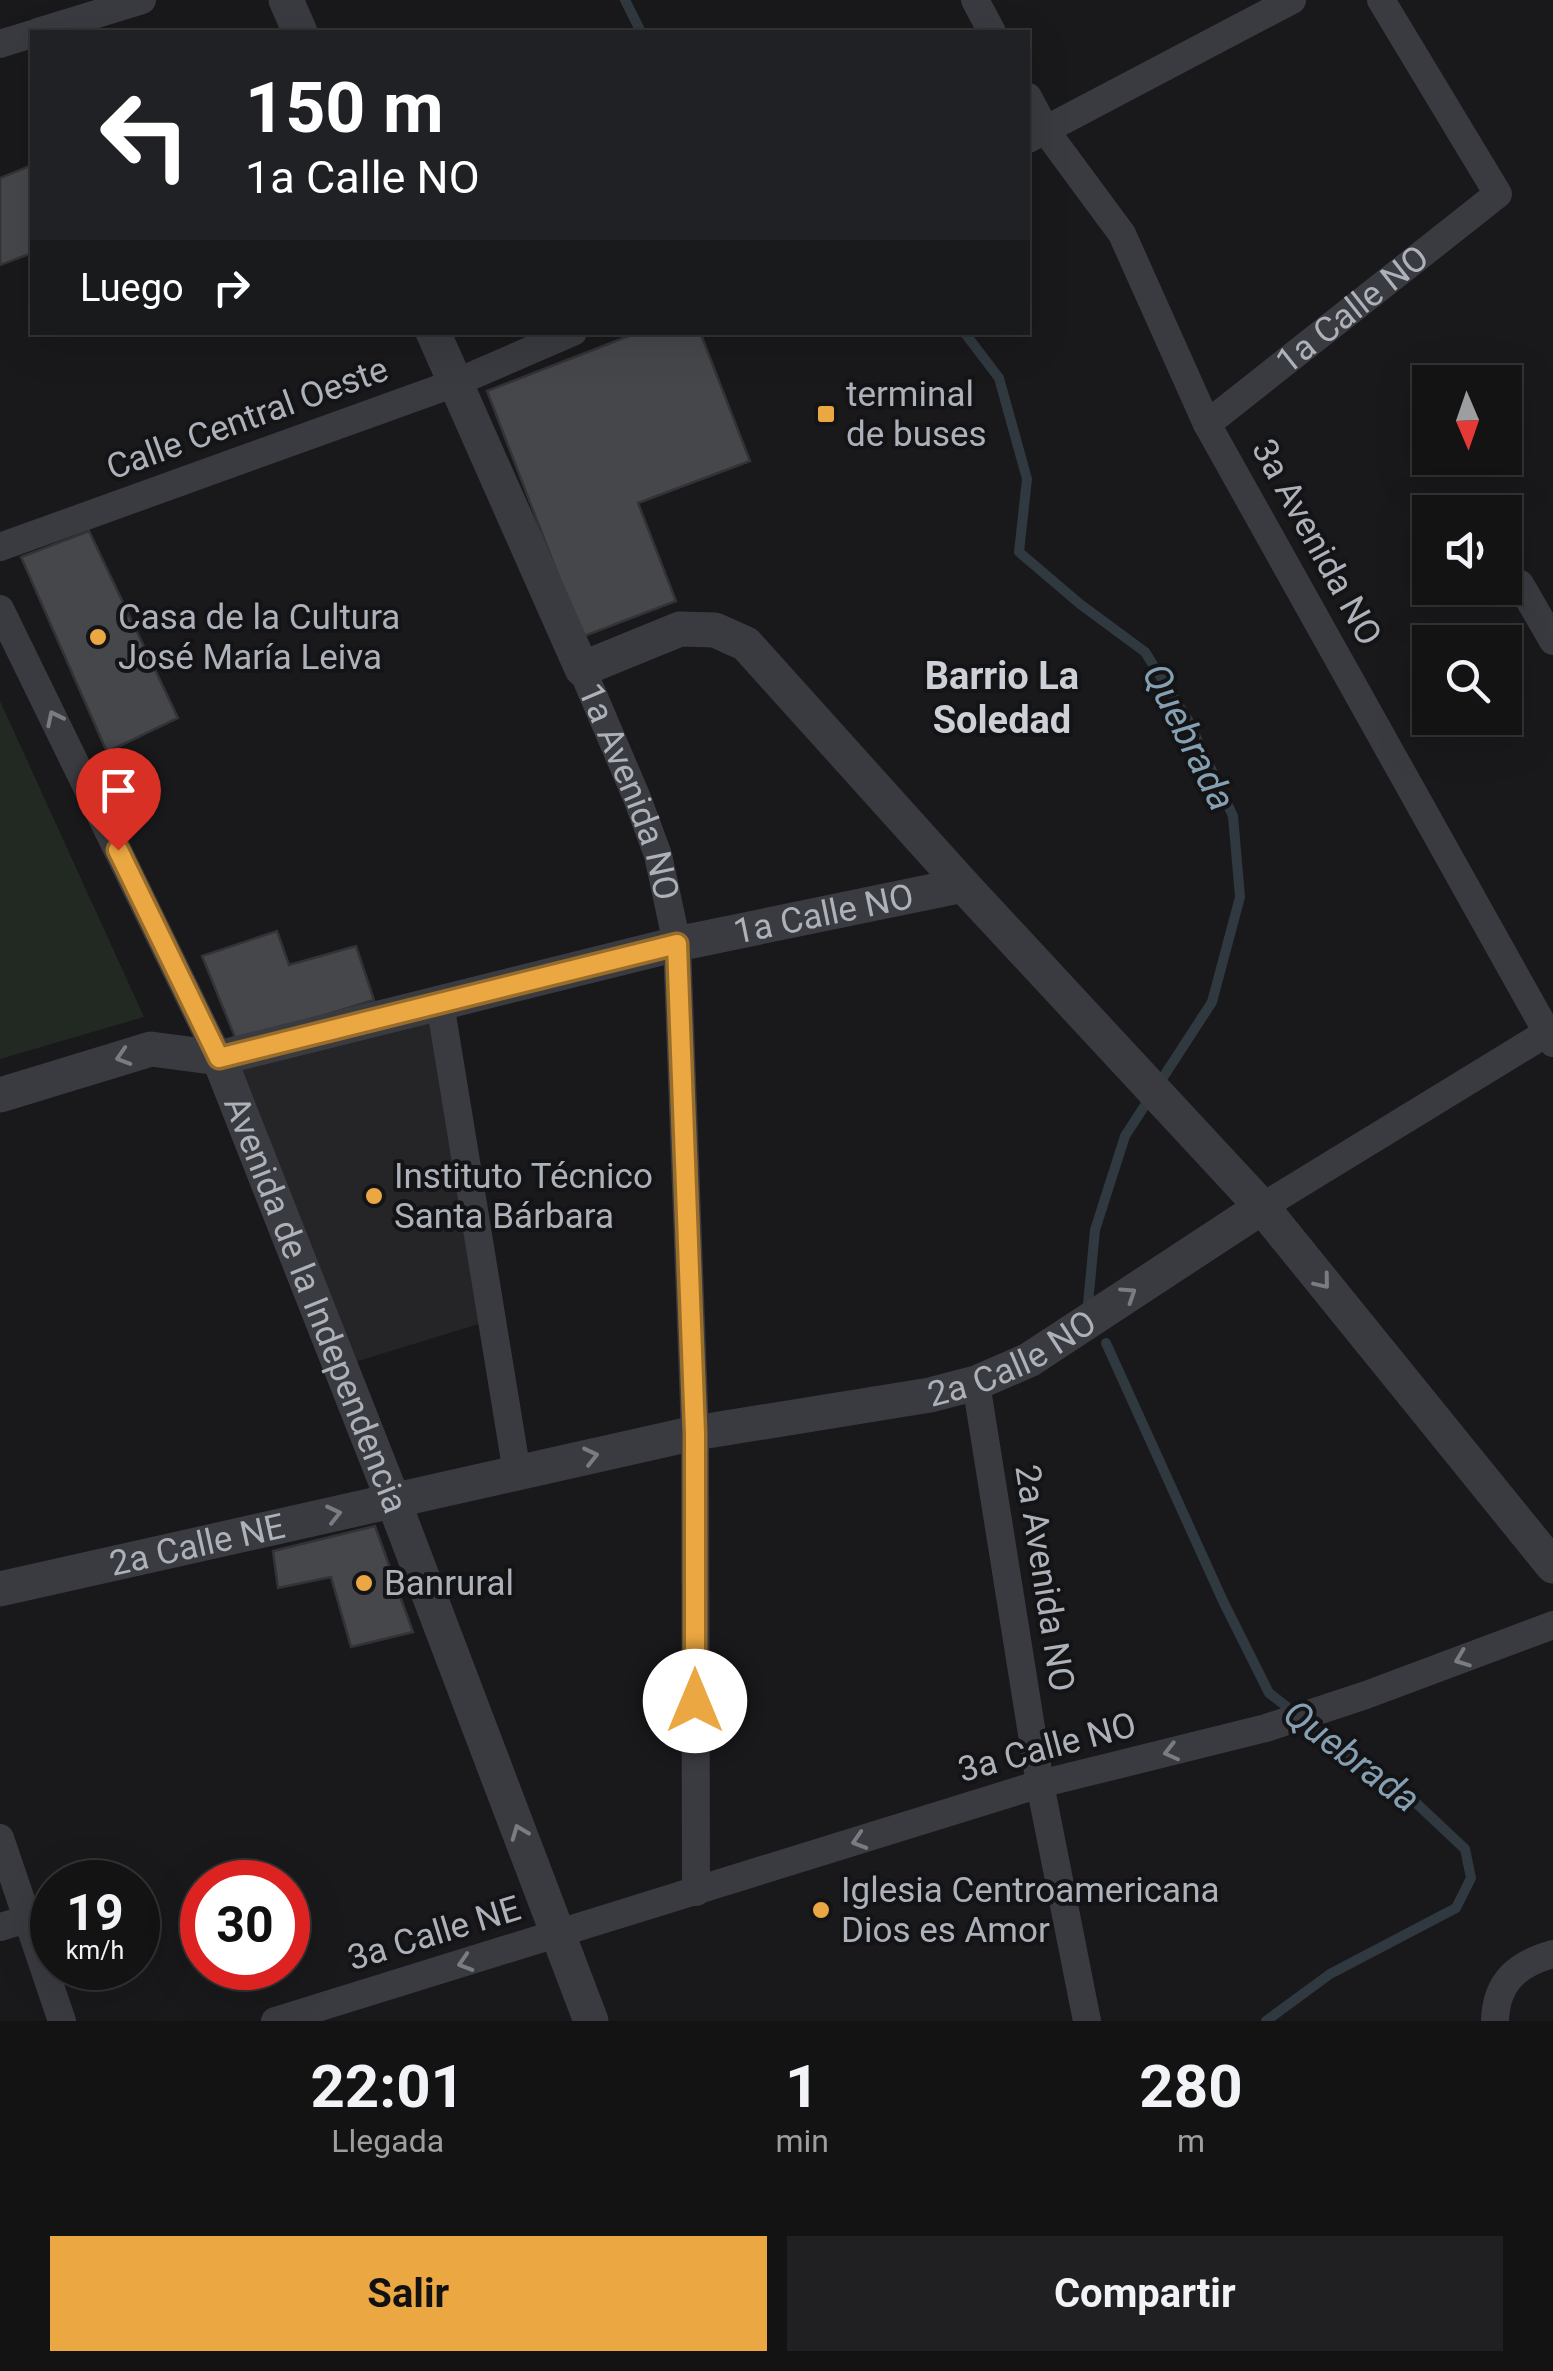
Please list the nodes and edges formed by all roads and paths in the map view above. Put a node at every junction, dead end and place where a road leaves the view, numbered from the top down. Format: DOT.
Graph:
graph roads {
  1 [pos="142,0"];
  2 [pos="286,0"];
  3 [pos="974,0"];
  4 [pos="1292,0"];
  5 [pos="1381,0"];
  6 [pos="45,30"];
  7 [pos="299,30"];
  8 [pos="991,30"];
  9 [pos="30,35"];
  10 [pos="0,44"];
  11 [pos="1030,105"];
  12 [pos="1037,135"];
  13 [pos="434,335"];
  14 [pos="566,335"];
  15 [pos="456,382"];
  16 [pos="1207,424"];
  17 [pos="0,547"];
  18 [pos="1522,588"];
  19 [pos="0,609"];
  20 [pos="1553,642"];
  21 [pos="582,669"];
  22 [pos="963,885"];
  23 [pos="677,944"];
  24 [pos="440,1003"];
  25 [pos="1551,1035"];
  26 [pos="219,1058"];
  27 [pos="0,1095"];
  28 [pos="1262,1207"];
  29 [pos="976,1382"];
  30 [pos="695,1433"];
  31 [pos="517,1473"];
  32 [pos="393,1500"];
  33 [pos="1553,1566"];
  34 [pos="0,1589"];
  35 [pos="1553,1625"];
  36 [pos="1040,1784"];
  37 [pos="0,1838"];
  38 [pos="696,1892"];
  39 [pos="28,1919"];
  40 [pos="0,1927"];
  41 [pos="558,1935"];
  42 [pos="1553,1954"];
  43 [pos="62,2021"];
  44 [pos="275,2021"];
  45 [pos="591,2021"];
  46 [pos="1086,2021"];
  47 [pos="1495,2021"];
  1 -- 6 [label="street"];
  2 -- 7 [label="street"];
  3 -- 8 [label="street"];
  4 -- 12 [label="street"];
  5 -- 16 [label="street, 1a Calle NO"];
  9 -- 10 [label="street"];
  11 -- 12 [label="street, 3a Avenida NO"];
  12 -- 16 [label="street, 3a Avenida NO"];
  13 -- 15 [label="street, 1a Avenida NO"];
  14 -- 15 [label="street, Calle Central Oeste"];
  15 -- 17 [label="street, Calle Central Oeste"];
  15 -- 21 [label="street, 1a Avenida NO"];
  16 -- 25 [label="street, 3a Avenida NO"];
  18 -- 20 [label="street"];
  26 -- 19 [label="street, Avenida de la Independencia, one-way"];
  21 -- 22 [label="street"];
  21 -- 23 [label="street, 1a Avenida NO"];
  22 -- 23 [label="street, 1a Calle NO"];
  22 -- 28 [label="street"];
  23 -- 24 [label="street, 1a Calle NO"];
  23 -- 30 [label="street, 1a Avenida NO"];
  24 -- 26 [label="street, 1a Calle NO"];
  24 -- 31 [label="street"];
  25 -- 28 [label="street, 2a Calle NO"];
  26 -- 27 [label="street, one-way"];
  26 -- 32 [label="street, Avenida de la Independencia"];
  29 -- 28 [label="street, 2a Calle NO, one-way"];
  28 -- 33 [label="street, one-way"];
  29 -- 30 [label="street, 2a Calle NO"];
  29 -- 36 [label="street, 2a Avenida NO"];
  31 -- 30 [label="street, 2a Calle NO, one-way"];
  30 -- 38 [label="street, 1a Avenida NO"];
  31 -- 32 [label="street, 2a Calle NO"];
  34 -- 32 [label="street, 2a Calle NE, one-way"];
  41 -- 32 [label="street, Avenida de la Independencia, one-way"];
  35 -- 36 [label="street, 3a Calle NO, one-way"];
  36 -- 38 [label="street, 3a Calle NO, one-way"];
  36 -- 46 [label="street, 2a Avenida NO"];
  37 -- 39 [label="street"];
  38 -- 41 [label="street, 3a Calle NO"];
  39 -- 40 [label="street"];
  39 -- 43 [label="street"];
  41 -- 44 [label="street, 3a Calle NE, one-way"];
  41 -- 45 [label="street, Avenida de la Independencia"];
  42 -- 47 [label="street"];
}
